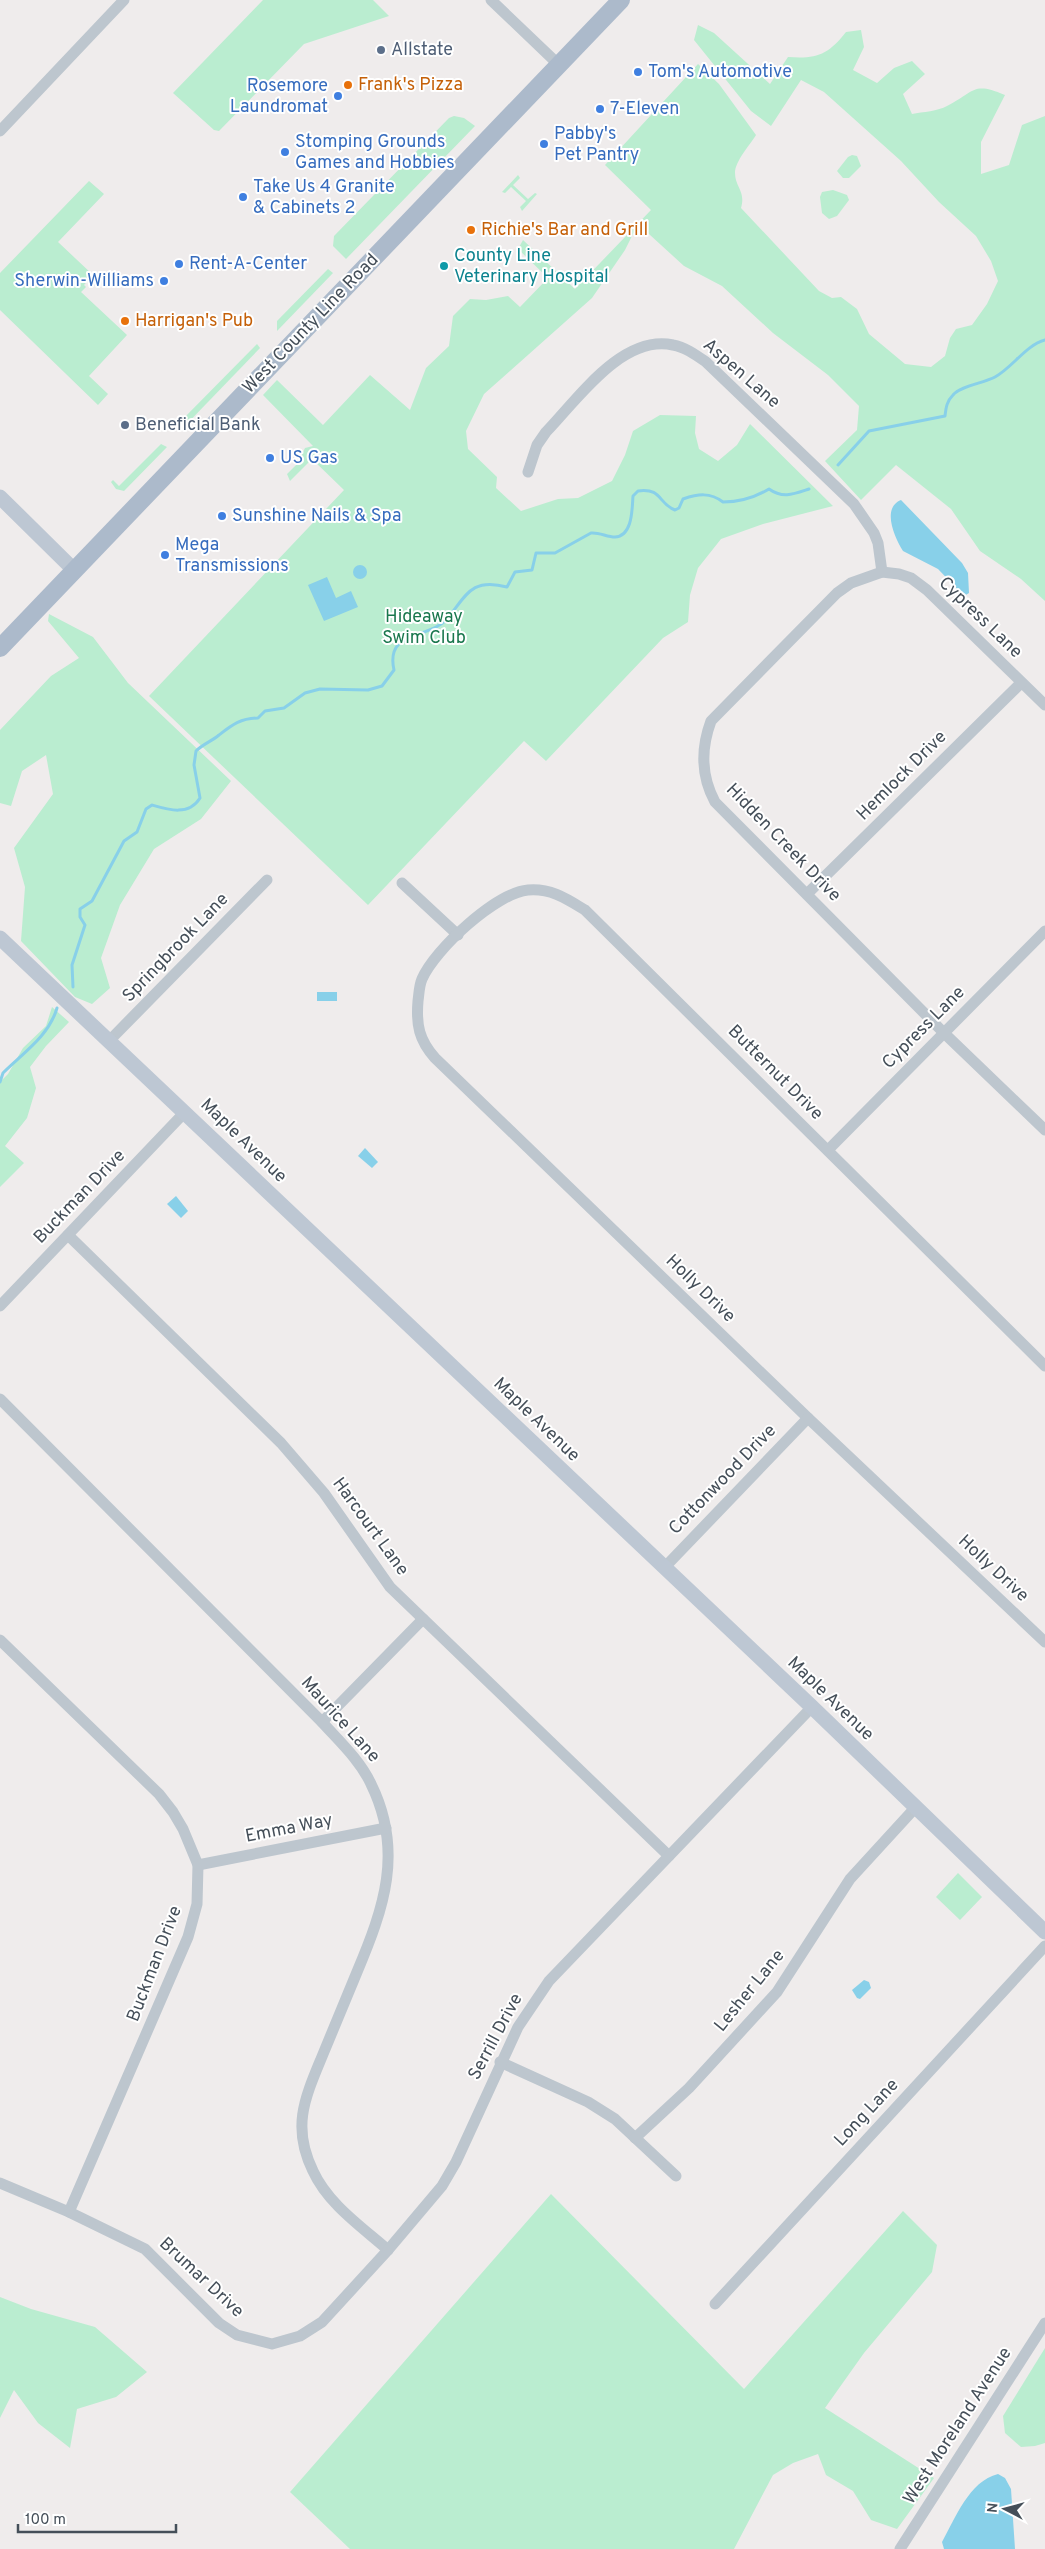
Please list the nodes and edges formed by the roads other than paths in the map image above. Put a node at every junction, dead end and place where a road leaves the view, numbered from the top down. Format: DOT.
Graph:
graph roads {
  1 [pos="124,0"];
  2 [pos="491,0"];
  3 [pos="621,0"];
  4 [pos="559,65"];
  5 [pos="0,131"];
  6 [pos="528,472"];
  7 [pos="0,497"];
  8 [pos="74,570"];
  9 [pos="882,572"];
  10 [pos="0,648"];
  11 [pos="1021,683"];
  12 [pos="1045,705"];
  13 [pos="267,880"];
  14 [pos="402,883"];
  15 [pos="807,894"];
  16 [pos="1045,931"];
  17 [pos="458,935"];
  18 [pos="0,938"];
  19 [pos="944,1033"];
  20 [pos="110,1040"];
  21 [pos="185,1112"];
  22 [pos="1045,1130"];
  23 [pos="828,1150"];
  24 [pos="68,1235"];
  25 [pos="0,1306"];
  26 [pos="1045,1366"];
  27 [pos="0,1399"];
  28 [pos="808,1418"];
  29 [pos="664,1568"];
  30 [pos="423,1619"];
  31 [pos="0,1640"];
  32 [pos="1045,1642"];
  33 [pos="812,1707"];
  34 [pos="322,1722"];
  35 [pos="915,1808"];
  36 [pos="386,1828"];
  37 [pos="669,1856"];
  38 [pos="198,1865"];
  39 [pos="1045,1932"];
  40 [pos="1045,1946"];
  41 [pos="500,2062"];
  42 [pos="635,2138"];
  43 [pos="676,2176"];
  44 [pos="0,2183"];
  45 [pos="69,2212"];
  46 [pos="388,2250"];
  47 [pos="715,2304"];
  48 [pos="1045,2323"];
  49 [pos="272,2344"];
  50 [pos="900,2549"];
  1 -- 5 [label="street"];
  2 -- 4 [label="street"];
  3 -- 4 [label="main road, West County Line Road"];
  4 -- 8 [label="main road, West County Line Road"];
  6 -- 9 [label="street, Aspen Lane"];
  7 -- 8 [label="street"];
  8 -- 10 [label="main road, West County Line Road"];
  9 -- 11 [label="street, Cypress Lane"];
  9 -- 15 [label="street, Hidden Creek Drive"];
  11 -- 12 [label="street, Cypress Lane"];
  11 -- 15 [label="street, Hemlock Drive"];
  13 -- 20 [label="street, Springbrook Lane"];
  14 -- 17 [label="street"];
  15 -- 19 [label="street, Hidden Creek Drive"];
  16 -- 19 [label="street, Cypress Lane"];
  17 -- 23 [label="street, Butternut Drive"];
  17 -- 28 [label="street, Holly Drive"];
  18 -- 20 [label="street, Maple Avenue"];
  19 -- 22 [label="street, Hidden Creek Drive"];
  19 -- 23 [label="street, Cypress Lane"];
  20 -- 21 [label="street, Maple Avenue"];
  21 -- 24 [label="street, Buckman Drive"];
  21 -- 29 [label="street, Maple Avenue"];
  23 -- 26 [label="street, Butternut Drive"];
  24 -- 25 [label="street, Buckman Drive"];
  24 -- 30 [label="street, Harcourt Lane"];
  27 -- 34 [label="street, Maurice Lane"];
  28 -- 29 [label="street, Cottonwood Drive"];
  28 -- 32 [label="street, Holly Drive"];
  29 -- 33 [label="street, Maple Avenue"];
  30 -- 34 [label="street"];
  30 -- 37 [label="street, Harcourt Lane"];
  31 -- 38 [label="street, Buckman Drive"];
  33 -- 35 [label="street, Maple Avenue"];
  33 -- 37 [label="street, Serrill Drive"];
  34 -- 36 [label="street, Maurice Lane"];
  35 -- 39 [label="street, Maple Avenue"];
  35 -- 42 [label="street, Lesher Lane"];
  36 -- 38 [label="street, Emma Way"];
  36 -- 46 [label="street, Maurice Lane"];
  37 -- 41 [label="street, Serrill Drive"];
  38 -- 45 [label="street, Buckman Drive"];
  40 -- 47 [label="street, Long Lane"];
  41 -- 42 [label="street"];
  41 -- 46 [label="street, Serrill Drive"];
  42 -- 43 [label="street"];
  44 -- 45 [label="street, Brumar Drive"];
  45 -- 49 [label="street, Brumar Drive"];
  46 -- 49 [label="street, Serrill Drive"];
  48 -- 50 [label="street, West Moreland Avenue"];
}
